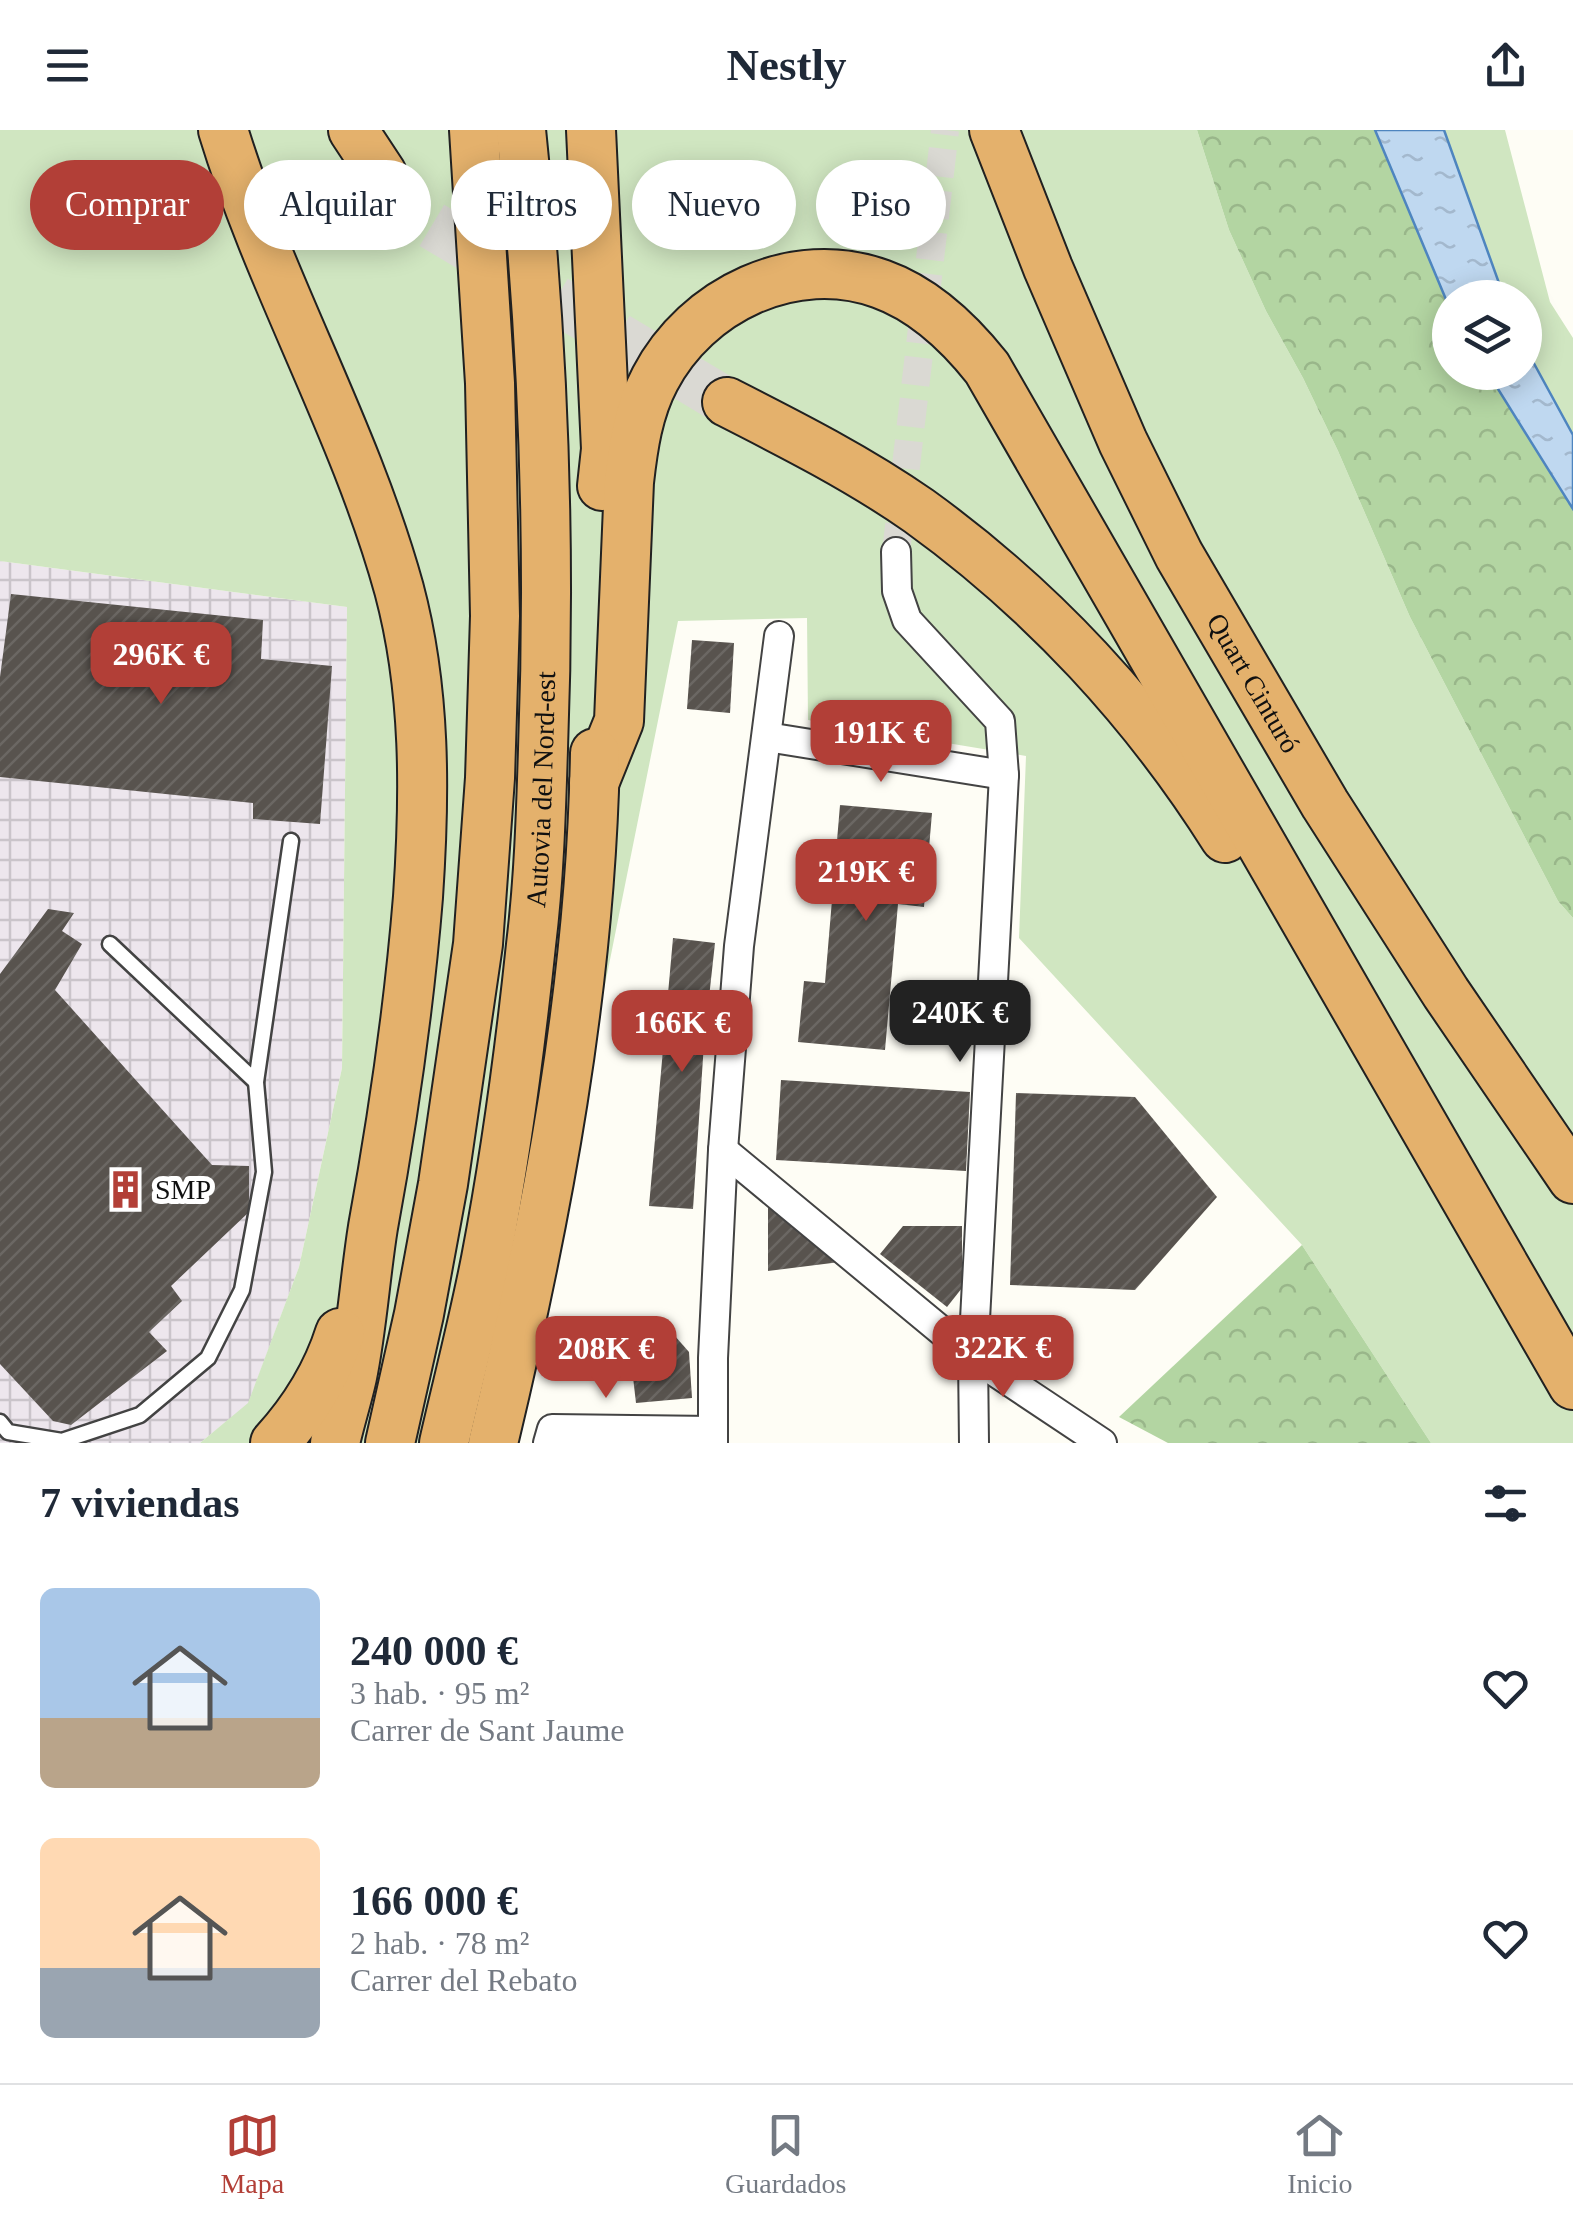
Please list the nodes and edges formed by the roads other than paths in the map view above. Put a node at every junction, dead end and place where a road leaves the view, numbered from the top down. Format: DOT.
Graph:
graph roads {
  1 [pos="223,130"];
  2 [pos="353,130"];
  3 [pos="474,130"];
  4 [pos="521,130"];
  5 [pos="566,130"];
  6 [pos="592,130"];
  7 [pos="999,138"];
  8 [pos="373,160"];
  9 [pos="727,402"];
  10 [pos="599,522"];
  11 [pos="896,552"];
  12 [pos="779,636"];
  13 [pos="767,737"];
  14 [pos="1004,776"];
  15 [pos="594,784"];
  16 [pos="292,841"];
  17 [pos="110,944"];
  18 [pos="256,1082"];
  19 [pos="723,1150"];
  20 [pos="1573,1179"];
  21 [pos="366,1271"];
  22 [pos="974,1357"];
  23 [pos="1573,1386"];
  24 [pos="0,1422"];
  25 [pos="713,1437"];
  26 [pos="275,1443"];
  27 [pos="335,1443"];
  28 [pos="390,1443"];
  29 [pos="444,1443"];
  30 [pos="493,1443"];
  31 [pos="548,1443"];
  32 [pos="974,1443"];
  33 [pos="1102,1443"];
  1 -- 21 [label="highway"];
  2 -- 8 [label="highway"];
  3 -- 28 [label="highway, Autovia del Nord-est"];
  4 -- 29 [label="highway, Autovia del Nord-est"];
  5 -- 10 [label="highway"];
  6 -- 10 [label="highway"];
  7 -- 20 [label="highway, Quart Cinturó"];
  9 -- 23 [label="highway"];
  10 -- 15 [label="highway"];
  11 -- 14 [label="street"];
  12 -- 13 [label="street"];
  13 -- 14 [label="street"];
  13 -- 19 [label="street"];
  14 -- 22 [label="street"];
  15 -- 23 [label="highway"];
  15 -- 30 [label="highway"];
  16 -- 18 [label="lane"];
  17 -- 18 [label="lane"];
  18 -- 24 [label="lane"];
  19 -- 22 [label="street"];
  19 -- 25 [label="street"];
  21 -- 26 [label="highway"];
  21 -- 27 [label="highway"];
  22 -- 32 [label="street"];
  22 -- 33 [label="street"];
  25 -- 31 [label="street"];
}
